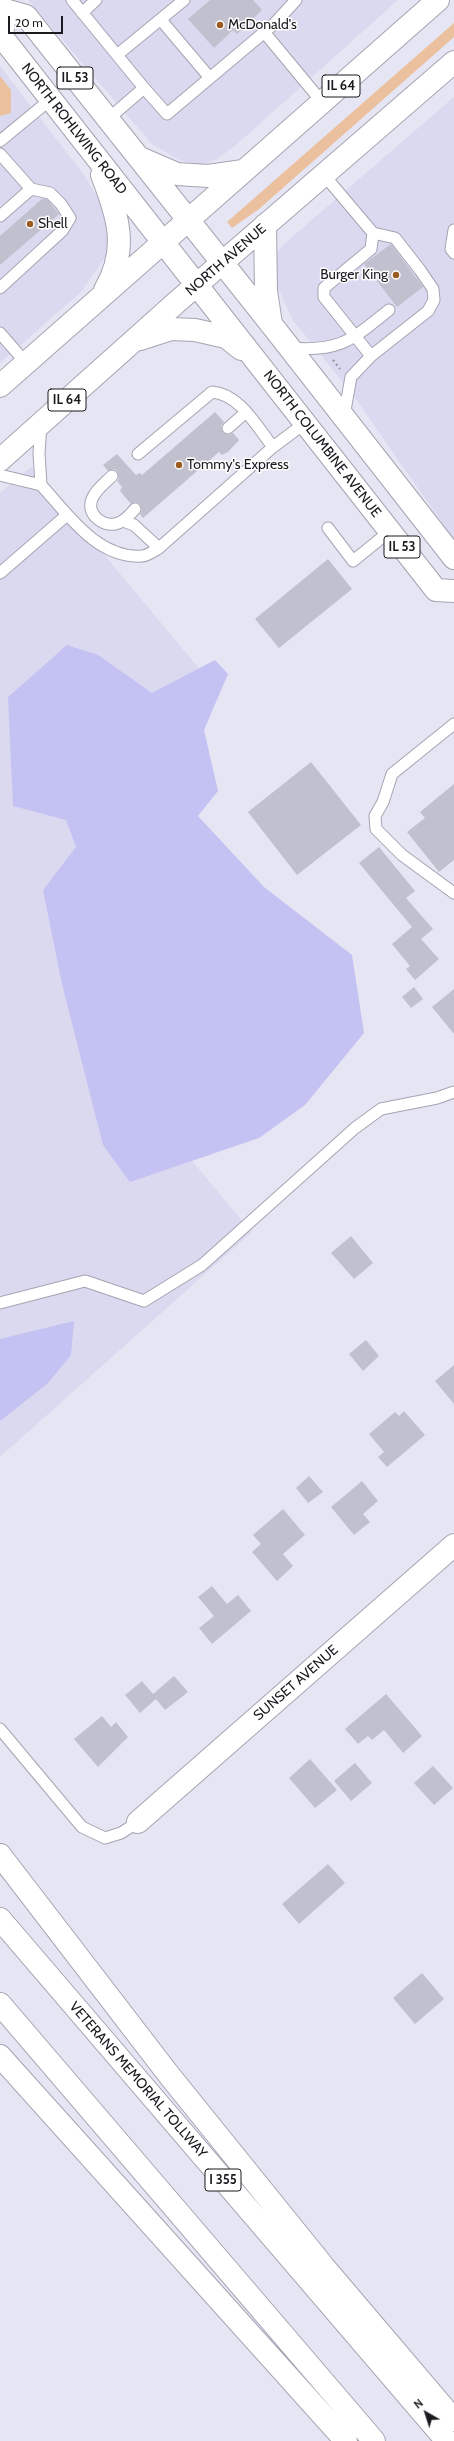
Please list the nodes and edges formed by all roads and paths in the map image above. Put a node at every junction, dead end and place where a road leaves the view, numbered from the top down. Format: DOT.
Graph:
graph roads {
  1 [pos="72,0"];
  2 [pos="96,0"];
  3 [pos="184,0"];
  4 [pos="296,0"];
  5 [pos="438,0"];
  6 [pos="8,5"];
  7 [pos="82,12"];
  8 [pos="161,20"];
  9 [pos="264,32"];
  10 [pos="117,56"];
  11 [pos="450,69"];
  12 [pos="210,78"];
  13 [pos="144,88"];
  14 [pos="51,99"];
  15 [pos="322,102"];
  16 [pos="108,119"];
  17 [pos="0,141"];
  18 [pos="93,152"];
  19 [pos="0,154"];
  20 [pos="137,156"];
  21 [pos="243,171"];
  22 [pos="324,175"];
  23 [pos="31,189"];
  24 [pos="0,216"];
  25 [pos="188,220"];
  26 [pos="265,225"];
  27 [pos="454,230"];
  28 [pos="373,232"];
  29 [pos="163,242"];
  30 [pos="454,253"];
  31 [pos="222,263"];
  32 [pos="196,286"];
  33 [pos="0,288"];
  34 [pos="100,298"];
  35 [pos="389,310"];
  36 [pos="271,324"];
  37 [pos="0,333"];
  38 [pos="356,336"];
  39 [pos="133,341"];
  40 [pos="289,348"];
  41 [pos="330,356"];
  42 [pos="371,356"];
  43 [pos="257,362"];
  44 [pos="26,363"];
  45 [pos="344,374"];
  46 [pos="0,386"];
  47 [pos="246,413"];
  48 [pos="344,418"];
  49 [pos="42,423"];
  50 [pos="305,423"];
  51 [pos="228,428"];
  52 [pos="273,447"];
  53 [pos="138,454"];
  54 [pos="0,460"];
  55 [pos="0,475"];
  56 [pos="112,476"];
  57 [pos="40,485"];
  58 [pos="136,510"];
  59 [pos="66,515"];
  60 [pos="123,521"];
  61 [pos="328,528"];
  62 [pos="390,531"];
  63 [pos="159,548"];
  64 [pos="451,550"];
  65 [pos="0,573"];
  66 [pos="454,591"];
  67 [pos="454,724"];
  68 [pos="454,893"];
  69 [pos="454,1092"];
  70 [pos="1,1300"];
  71 [pos="454,1545"];
  72 [pos="0,1729"];
  73 [pos="138,1822"];
  74 [pos="0,1855"];
  75 [pos="0,1919"];
  76 [pos="0,2004"];
  77 [pos="0,2056"];
  78 [pos="454,2420"];
  79 [pos="346,2441"];
  80 [pos="374,2441"];
  81 [pos="447,2441"];
  1 -- 7 [label="lane"];
  2 -- 7 [label="lane"];
  3 -- 8 [label="lane"];
  4 -- 9 [label="lane"];
  5 -- 15 [label="main road, IL 64"];
  6 -- 14 [label="main road, NORTH ROHLWING ROAD / IL 53"];
  6 -- 16 [label="main road, NORTH ROHLWING ROAD / IL 53"];
  7 -- 10 [label="lane"];
  8 -- 10 [label="lane"];
  8 -- 12 [label="lane"];
  9 -- 12 [label="lane"];
  9 -- 15 [label="lane"];
  10 -- 13 [label="lane"];
  11 -- 22 [label="main road, NORTH AVENUE / IL 64"];
  12 -- 13 [label="lane"];
  13 -- 16 [label="lane"];
  14 -- 17 [label="lane"];
  14 -- 18 [label="main road, NORTH ROHLWING ROAD / IL 53"];
  15 -- 21 [label="main road, IL 64"];
  16 -- 20 [label="main road, NORTH ROHLWING ROAD / IL 53"];
  18 -- 29 [label="main road, NORTH ROHLWING ROAD / IL 53"];
  18 -- 34 [label="main road"];
  19 -- 23 [label="lane"];
  20 -- 21 [label="main road"];
  20 -- 25 [label="main road, NORTH ROHLWING ROAD / IL 53"];
  21 -- 25 [label="main road, IL 64"];
  22 -- 26 [label="main road, NORTH AVENUE / IL 64"];
  22 -- 28 [label="lane"];
  23 -- 24 [label="lane"];
  23 -- 33 [label="lane"];
  25 -- 29 [label="main road, IL 64"];
  25 -- 31 [label="main road, IL 53"];
  26 -- 31 [label="main road, NORTH AVENUE / IL 64"];
  26 -- 36 [label="main road"];
  27 -- 30 [label="lane"];
  28 -- 38 [label="lane"];
  28 -- 42 [label="lane"];
  29 -- 32 [label="main road, IL 53"];
  29 -- 34 [label="main road, IL 64"];
  31 -- 32 [label="main road, NORTH AVENUE / IL 64"];
  31 -- 36 [label="main road, IL 53"];
  32 -- 39 [label="main road, NORTH AVENUE / IL 64"];
  32 -- 43 [label="main road, NORTH COLUMBINE AVENUE / IL 53"];
  34 -- 44 [label="main road, IL 64"];
  35 -- 38 [label="lane"];
  36 -- 40 [label="main road, IL 53"];
  37 -- 44 [label="lane"];
  38 -- 40 [label="lane"];
  38 -- 42 [label="lane"];
  39 -- 43 [label="main road"];
  39 -- 49 [label="main road, NORTH AVENUE / IL 64"];
  40 -- 48 [label="main road, IL 53"];
  41 -- 45 [label="path"];
  42 -- 48 [label="lane"];
  43 -- 50 [label="main road, NORTH COLUMBINE AVENUE / IL 53"];
  44 -- 46 [label="main road, IL 64"];
  47 -- 51 [label="lane"];
  47 -- 52 [label="lane"];
  47 -- 53 [label="lane"];
  48 -- 64 [label="main road, IL 53"];
  49 -- 54 [label="main road, NORTH AVENUE / IL 64"];
  49 -- 57 [label="lane"];
  50 -- 52 [label="lane"];
  50 -- 62 [label="main road, NORTH COLUMBINE AVENUE / IL 53"];
  52 -- 63 [label="lane"];
  55 -- 57 [label="lane"];
  56 -- 60 [label="lane"];
  57 -- 59 [label="lane"];
  58 -- 60 [label="lane"];
  59 -- 63 [label="lane"];
  59 -- 65 [label="lane"];
  60 -- 63 [label="lane"];
  61 -- 62 [label="lane"];
  62 -- 66 [label="main road, NORTH COLUMBINE AVENUE / IL 53"];
  67 -- 68 [label="lane"];
  69 -- 70 [label="lane"];
  71 -- 73 [label="main road, SUNSET AVENUE"];
  72 -- 73 [label="lane"];
  74 -- 78 [label="main road"];
  75 -- 81 [label="main road, VETERANS MEMORIAL TOLLWAY / I 355"];
  76 -- 80 [label="main road"];
  77 -- 79 [label="main road"];
}
